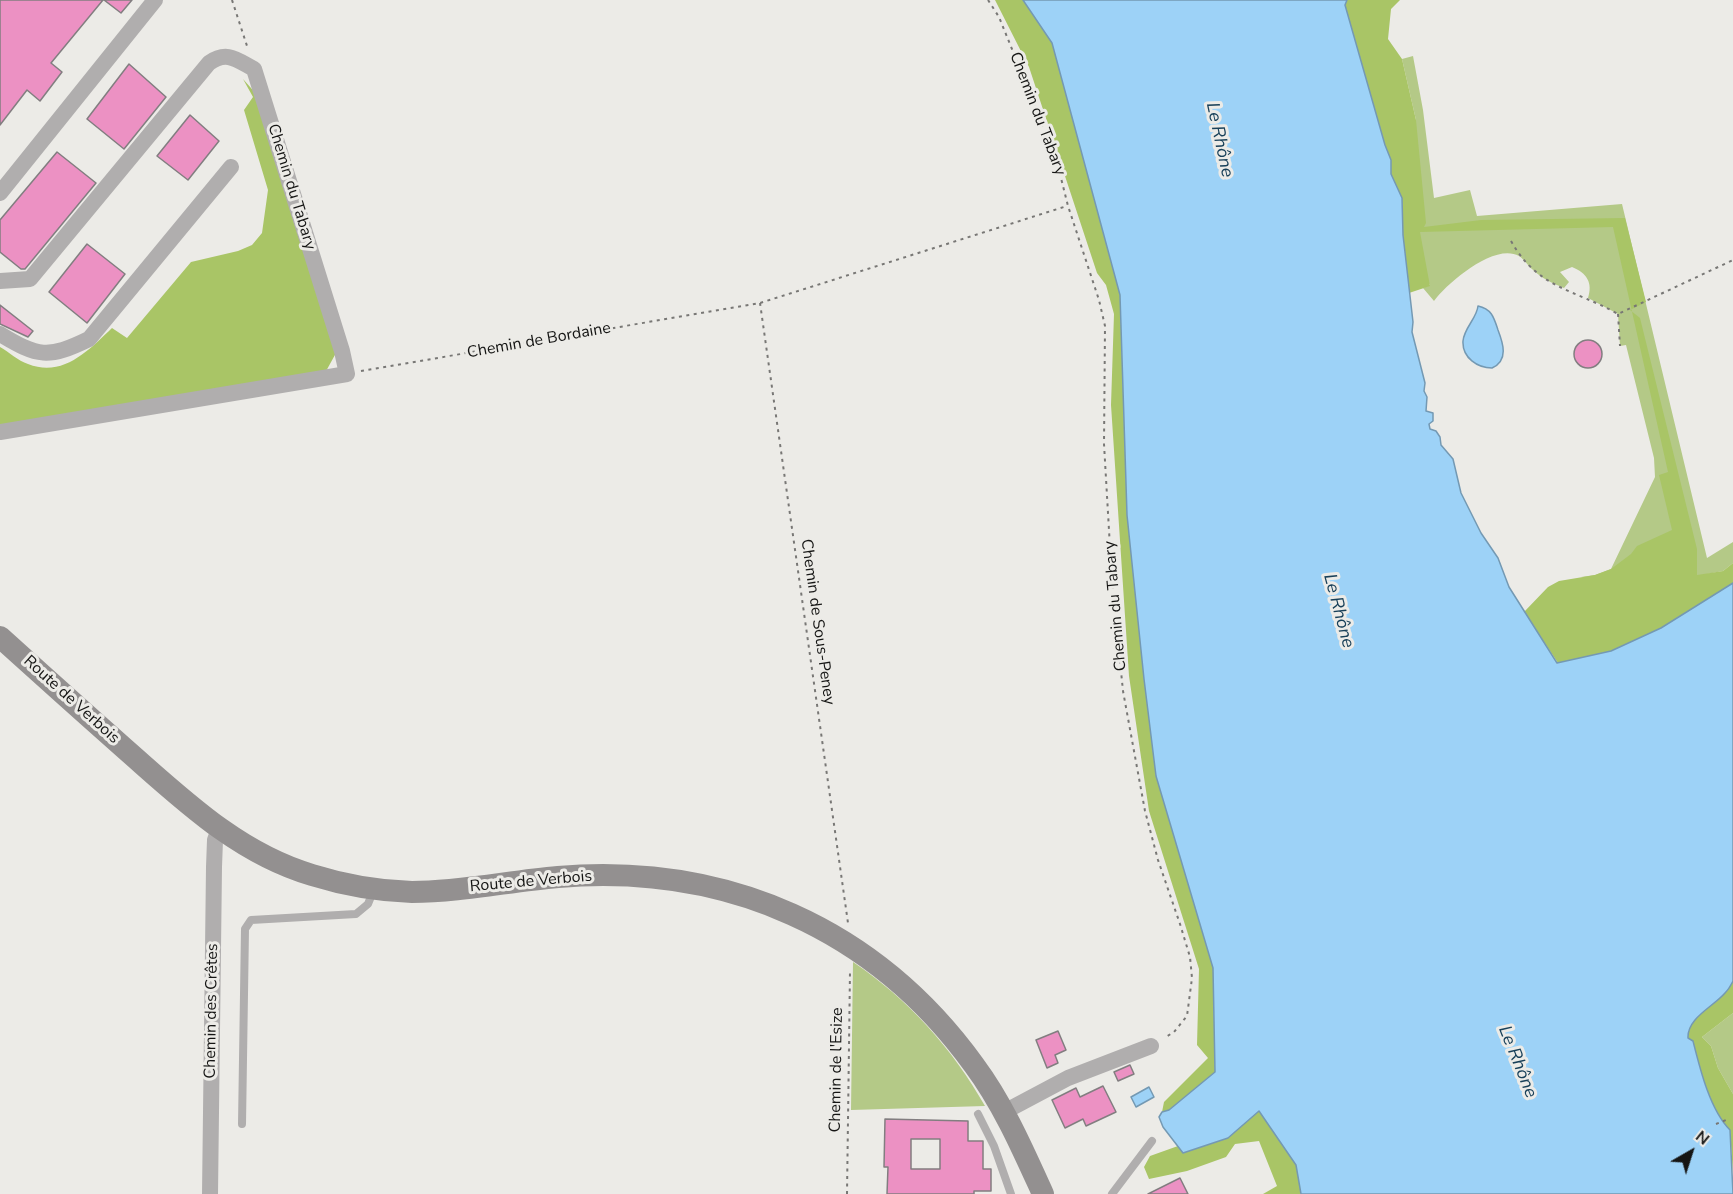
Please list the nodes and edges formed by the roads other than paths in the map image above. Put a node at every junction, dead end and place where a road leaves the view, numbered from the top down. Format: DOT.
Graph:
graph roads {
  1 [pos="156,0"];
  2 [pos="231,167"];
  3 [pos="0,193"];
  4 [pos="0,280"];
  5 [pos="0,334"];
  6 [pos="0,432"];
  7 [pos="0,637"];
  8 [pos="219,829"];
  9 [pos="374,889"];
  10 [pos="1151,1046"];
  11 [pos="1004,1112"];
  12 [pos="978,1114"];
  13 [pos="242,1124"];
  14 [pos="1152,1141"];
  15 [pos="210,1194"];
  16 [pos="1011,1194"];
  17 [pos="1043,1194"];
  18 [pos="1112,1194"];
  1 -- 3 [label="street"];
  2 -- 5 [label="street"];
  4 -- 6 [label="street, Chemin du Tabary"];
  7 -- 8 [label="street, Route de Verbois"];
  8 -- 9 [label="street, Route de Verbois"];
  8 -- 15 [label="street, Chemin des Crêtes"];
  9 -- 11 [label="street, Route de Verbois"];
  9 -- 13 [label="lane"];
  10 -- 11 [label="street"];
  11 -- 17 [label="street, Route de Verbois"];
  12 -- 16 [label="lane"];
  14 -- 18 [label="lane"];
}
